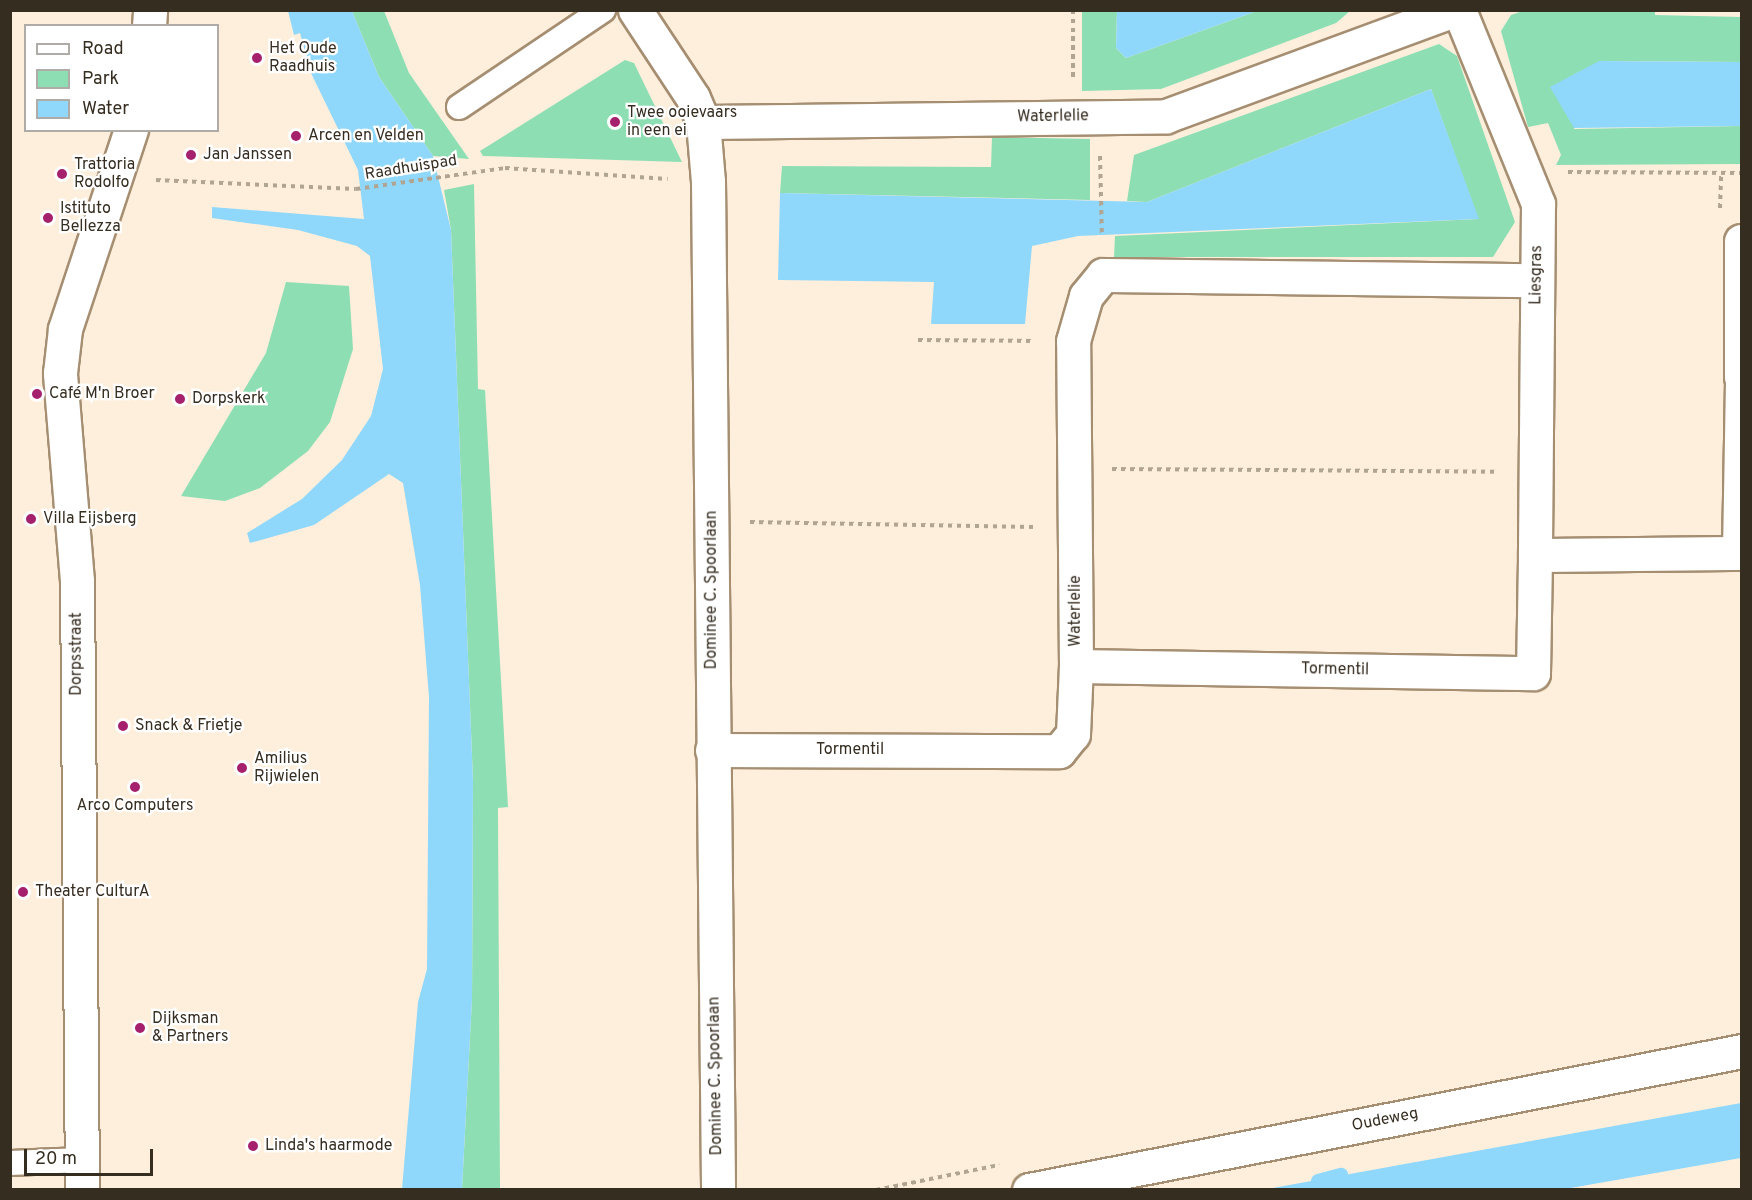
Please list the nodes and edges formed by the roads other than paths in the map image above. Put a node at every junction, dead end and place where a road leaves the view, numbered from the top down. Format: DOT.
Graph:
graph roads {
  1 [pos="603,10"];
  2 [pos="635,10"];
  3 [pos="1454,10"];
  4 [pos="1459,10"];
  5 [pos="1388,23"];
  6 [pos="459,107"];
  7 [pos="703,122"];
  8 [pos="130,132"];
  9 [pos="1741,241"];
  10 [pos="1537,280"];
  11 [pos="1741,376"];
  12 [pos="1535,555"];
  13 [pos="1076,666"];
  14 [pos="712,750"];
  15 [pos="1742,1051"];
  16 [pos="10,1163"];
  17 [pos="82,1175"];
  18 [pos="718,1190"];
  19 [pos="1029,1190"];
  1 -- 6 [label="lane"];
  2 -- 7 [label="street, Dominee C. Spoorlaan"];
  3 -- 5 [label="street"];
  4 -- 10 [label="street, Liesgras"];
  5 -- 7 [label="street, Waterlelie"];
  7 -- 14 [label="street, Dominee C. Spoorlaan"];
  8 -- 17 [label="street, Dorpsstraat"];
  9 -- 11 [label="street"];
  10 -- 12 [label="street, Liesgras"];
  10 -- 13 [label="street, Waterlelie"];
  11 -- 12 [label="street"];
  12 -- 13 [label="street, Tormentil"];
  13 -- 14 [label="street, Tormentil"];
  14 -- 18 [label="street, Dominee C. Spoorlaan"];
  15 -- 19 [label="street, Oudeweg"];
  16 -- 17 [label="lane"];
}
